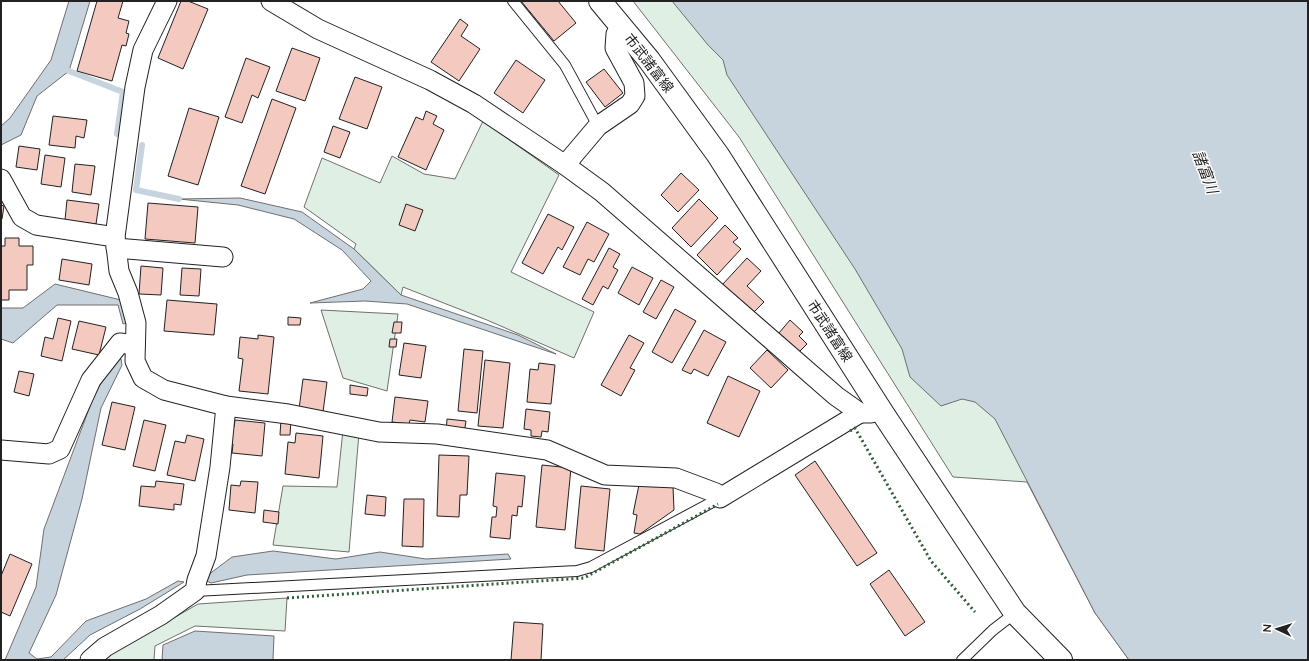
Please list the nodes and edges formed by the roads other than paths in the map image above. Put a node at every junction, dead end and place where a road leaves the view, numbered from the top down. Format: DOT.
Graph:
graph roads {
  1 [pos="167,1"];
  2 [pos="512,1"];
  3 [pos="600,1"];
  4 [pos="276,2"];
  5 [pos="621,26"];
  6 [pos="598,126"];
  7 [pos="565,165"];
  8 [pos="1,180"];
  9 [pos="116,242"];
  10 [pos="224,256"];
  11 [pos="135,345"];
  12 [pos="226,406"];
  13 [pos="882,412"];
  14 [pos="860,413"];
  15 [pos="1,450"];
  16 [pos="720,498"];
  17 [pos="195,591"];
  18 [pos="1015,612"];
  19 [pos="90,660"];
  20 [pos="962,660"];
  21 [pos="1061,660"];
  1 -- 9 [label="street"];
  2 -- 6 [label="lane"];
  3 -- 5 [label="main road, 市武諸富線"];
  4 -- 7 [label="street"];
  5 -- 6 [label="street"];
  5 -- 13 [label="main road, 市武諸富線"];
  6 -- 7 [label="street"];
  7 -- 14 [label="street"];
  8 -- 9 [label="street"];
  9 -- 10 [label="street"];
  9 -- 11 [label="street"];
  11 -- 12 [label="street"];
  11 -- 15 [label="street"];
  12 -- 16 [label="street"];
  12 -- 17 [label="street"];
  13 -- 14 [label="street"];
  13 -- 18 [label="main road, 市武諸富線"];
  14 -- 16 [label="street"];
  16 -- 17 [label="lane"];
  17 -- 19 [label="street"];
  18 -- 20 [label="lane"];
  18 -- 21 [label="main road, 市武諸富線"];
}
